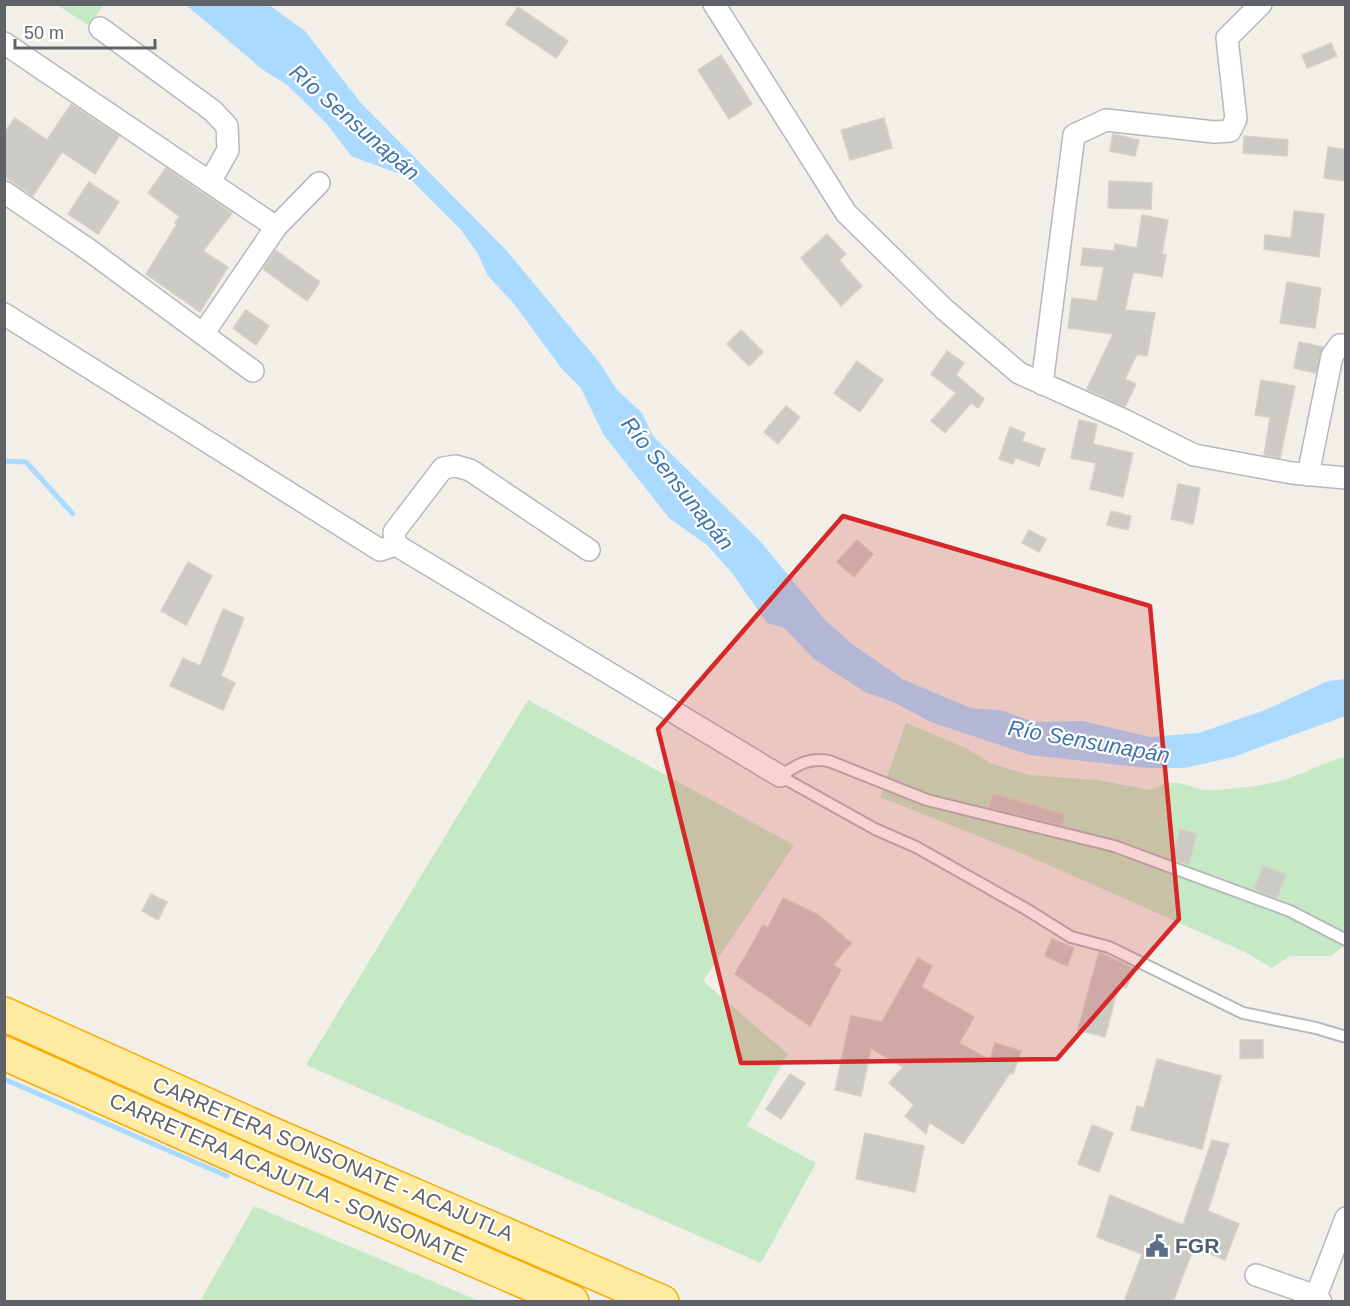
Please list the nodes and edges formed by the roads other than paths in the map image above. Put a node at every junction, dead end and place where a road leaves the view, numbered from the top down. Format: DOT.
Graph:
graph roads {
  1 [pos="714,4"];
  2 [pos="1261,4"];
  3 [pos="100,28"];
  4 [pos="4,43"];
  5 [pos="210,182"];
  6 [pos="319,183"];
  7 [pos="4,192"];
  8 [pos="276,227"];
  9 [pos="4,314"];
  10 [pos="203,334"];
  11 [pos="1346,345"];
  12 [pos="253,371"];
  13 [pos="1042,384"];
  14 [pos="1308,475"];
  15 [pos="1346,478"];
  16 [pos="396,545"];
  17 [pos="589,550"];
  18 [pos="780,776"];
  19 [pos="1346,940"];
  20 [pos="4,1014"];
  21 [pos="1346,1037"];
  22 [pos="4,1053"];
  23 [pos="1346,1218"];
  24 [pos="1256,1275"];
  25 [pos="1319,1299"];
  26 [pos="572,1302"];
  27 [pos="662,1302"];
  1 -- 13 [label="street"];
  2 -- 13 [label="street"];
  3 -- 5 [label="street"];
  4 -- 5 [label="street"];
  5 -- 8 [label="street"];
  6 -- 8 [label="street"];
  7 -- 10 [label="street"];
  8 -- 10 [label="street"];
  9 -- 16 [label="street"];
  10 -- 12 [label="street"];
  11 -- 14 [label="street"];
  13 -- 14 [label="street"];
  14 -- 15 [label="street"];
  16 -- 17 [label="street"];
  16 -- 18 [label="street"];
  18 -- 19 [label="lane"];
  18 -- 21 [label="lane"];
  20 -- 27 [label="highway, CARRETERA SONSONATE - ACAJUTLA"];
  22 -- 26 [label="highway, CARRETERA ACAJUTLA - SONSONATE"];
  23 -- 25 [label="street"];
  24 -- 25 [label="street"];
}
